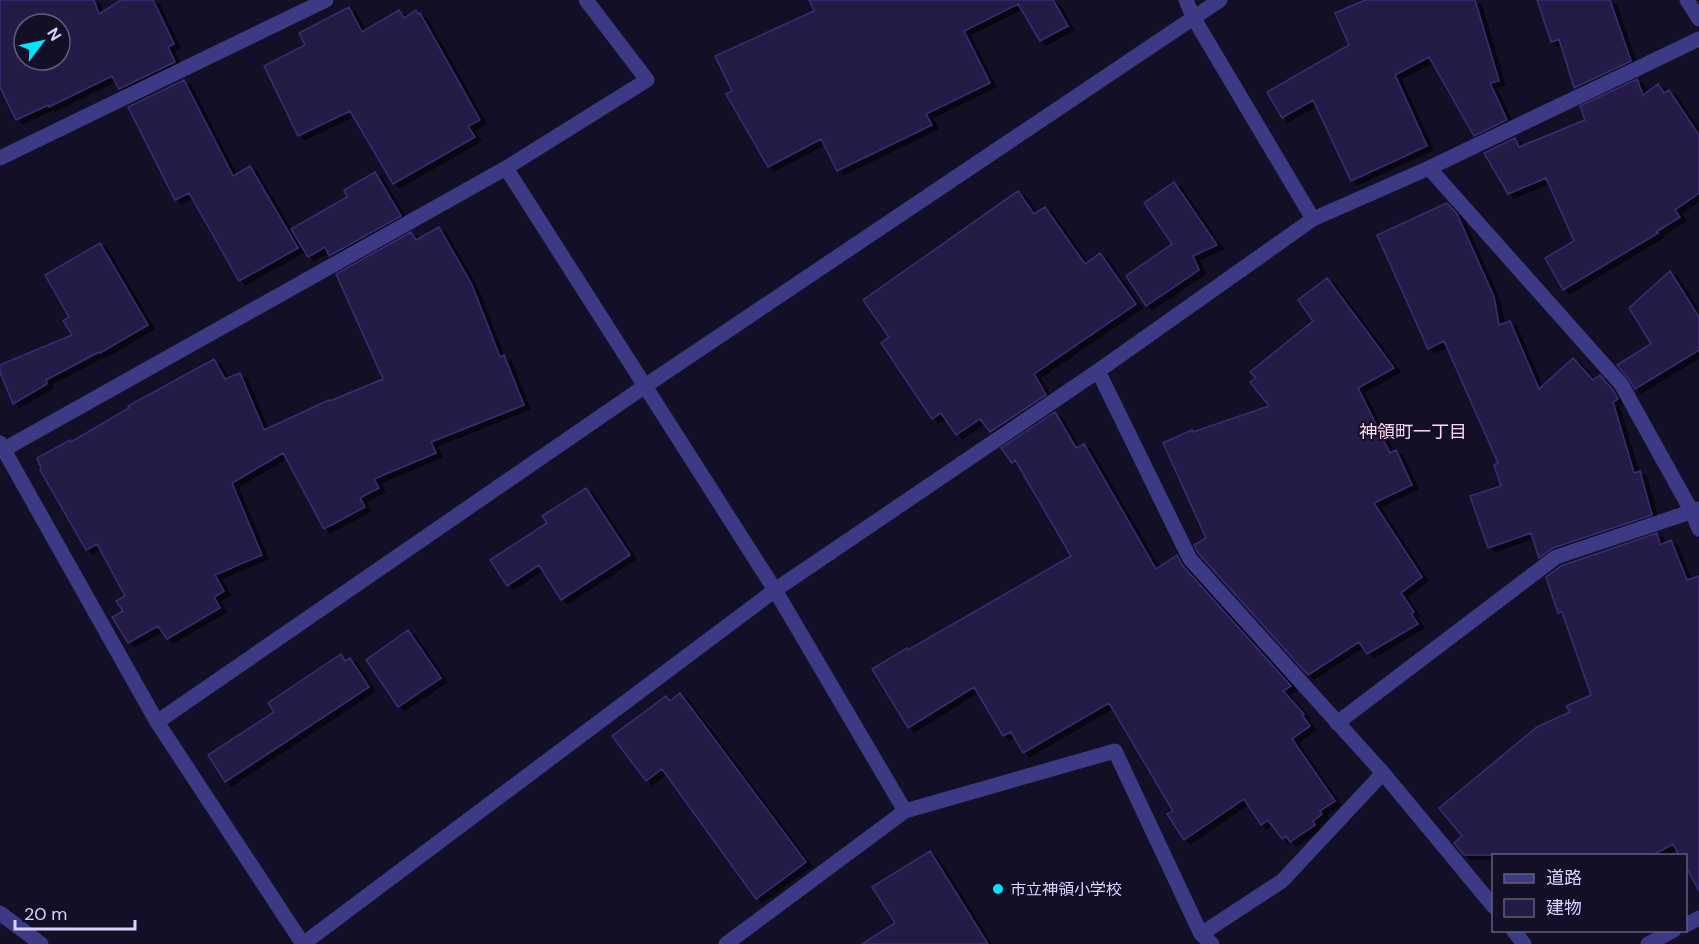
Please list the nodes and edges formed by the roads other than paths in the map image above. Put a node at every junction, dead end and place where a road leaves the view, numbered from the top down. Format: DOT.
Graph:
graph roads {
  1 [pos="326,0"];
  2 [pos="586,0"];
  3 [pos="1186,0"];
  4 [pos="1220,0"];
  5 [pos="1687,0"];
  6 [pos="1193,17"];
  7 [pos="1699,20"];
  8 [pos="1699,39"];
  9 [pos="0,158"];
  10 [pos="506,168"];
  11 [pos="1429,168"];
  12 [pos="1313,219"];
  13 [pos="1098,371"];
  14 [pos="645,386"];
  15 [pos="1,447"];
  16 [pos="1696,510"];
  17 [pos="1699,529"];
  18 [pos="775,590"];
  19 [pos="157,722"];
  20 [pos="1337,723"];
  21 [pos="1383,773"];
  22 [pos="905,812"];
  23 [pos="1492,905"];
  24 [pos="0,913"];
  25 [pos="1515,932"];
  26 [pos="1670,932"];
  27 [pos="1206,939"];
  28 [pos="41,944"];
  29 [pos="726,944"];
  30 [pos="1524,944"];
  31 [pos="1648,944"];
  1 -- 9 [label="street"];
  2 -- 10 [label="street"];
  3 -- 6 [label="street"];
  4 -- 6 [label="street"];
  5 -- 7 [label="street"];
  6 -- 12 [label="street"];
  6 -- 14 [label="street"];
  8 -- 11 [label="street"];
  10 -- 14 [label="street"];
  10 -- 15 [label="street"];
  11 -- 12 [label="street"];
  11 -- 16 [label="street"];
  12 -- 13 [label="street"];
  13 -- 18 [label="street"];
  13 -- 20 [label="street"];
  14 -- 18 [label="street"];
  14 -- 19 [label="street"];
  15 -- 19 [label="street"];
  16 -- 17 [label="street"];
  16 -- 20 [label="street"];
  18 -- 19 [label="street"];
  18 -- 22 [label="street"];
  20 -- 21 [label="street"];
  21 -- 23 [label="street"];
  21 -- 27 [label="street"];
  22 -- 27 [label="street"];
  22 -- 29 [label="street"];
  24 -- 28 [label="street"];
  25 -- 30 [label="street"];
  26 -- 31 [label="street"];
}
